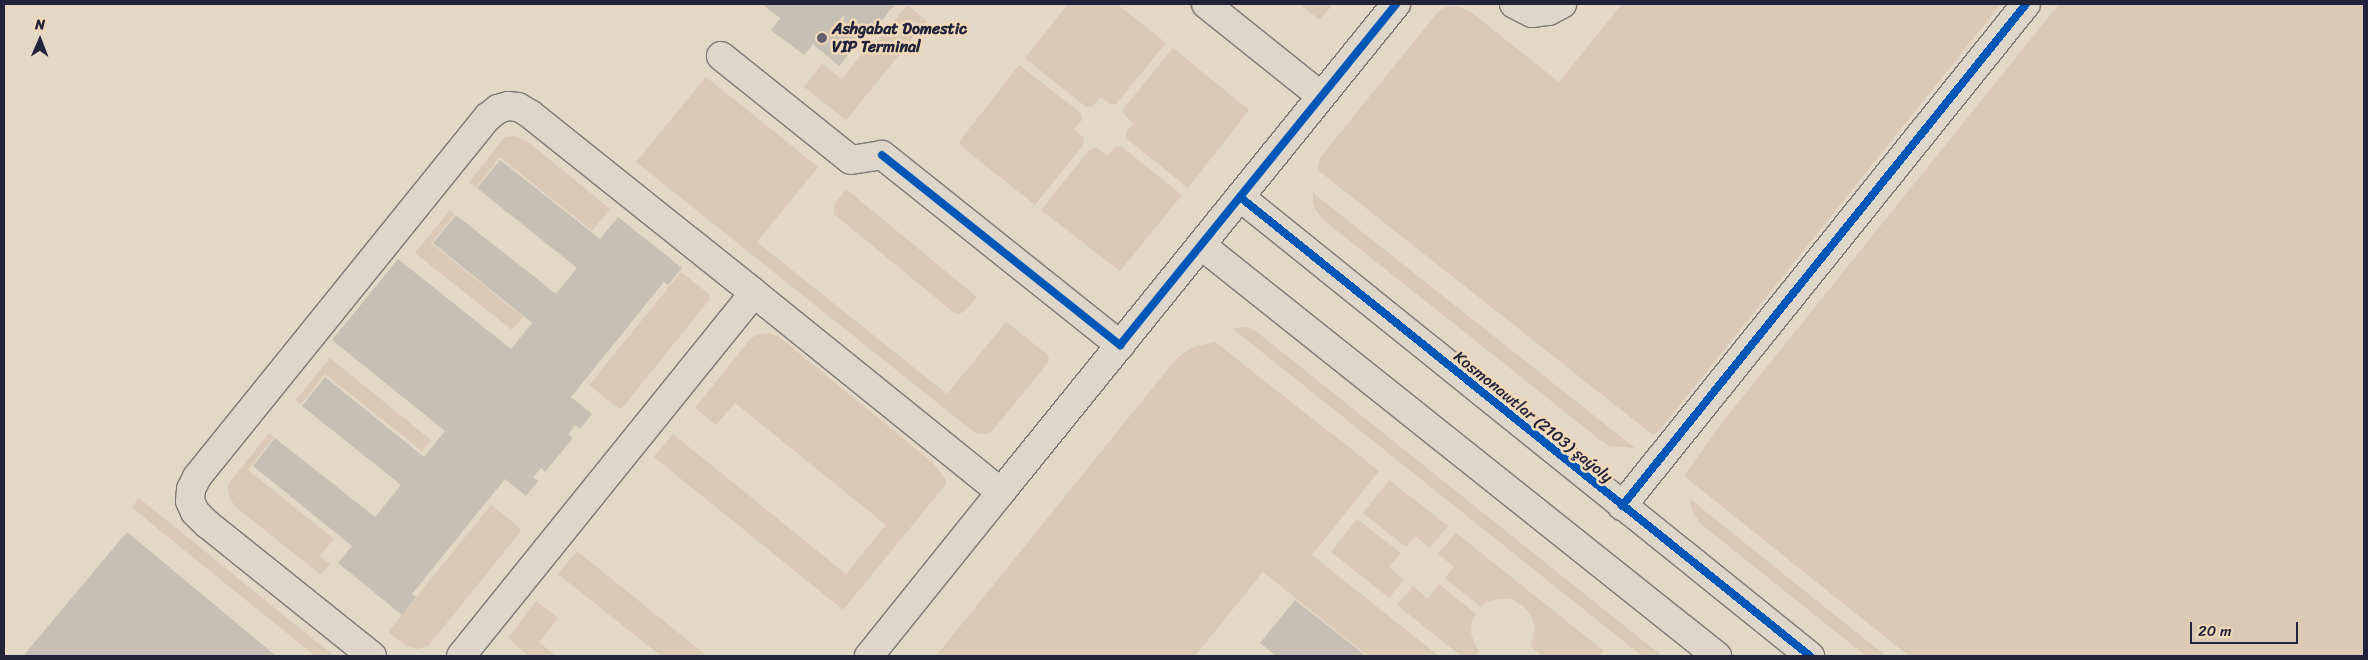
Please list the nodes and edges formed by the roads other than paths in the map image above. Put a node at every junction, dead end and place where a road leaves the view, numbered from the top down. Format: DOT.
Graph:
graph roads {
  1 [pos="1206,4"];
  2 [pos="1396,4"];
  3 [pos="1514,4"];
  4 [pos="1562,4"];
  5 [pos="2026,4"];
  6 [pos="721,56"];
  7 [pos="1321,96"];
  8 [pos="1240,197"];
  9 [pos="1201,245"];
  10 [pos="754,294"];
  11 [pos="1120,345"];
  12 [pos="1001,492"];
  13 [pos="1622,506"];
  14 [pos="471,653"];
  15 [pos="372,656"];
  16 [pos="869,656"];
  17 [pos="1717,656"];
  18 [pos="1810,656"];
  1 -- 7 [label="street"];
  2 -- 7 [label="street"];
  3 -- 4 [label="street"];
  5 -- 13 [label="street"];
  6 -- 11 [label="street"];
  7 -- 8 [label="street"];
  8 -- 9 [label="street"];
  8 -- 13 [label="street, Kosmonawtlar (2103) şaýoly"];
  9 -- 11 [label="street"];
  9 -- 17 [label="street"];
  10 -- 12 [label="street"];
  10 -- 14 [label="street"];
  10 -- 15 [label="street"];
  11 -- 12 [label="street"];
  12 -- 16 [label="street"];
  13 -- 18 [label="street, Kosmonawtlar (2103) şaýoly"];
}
